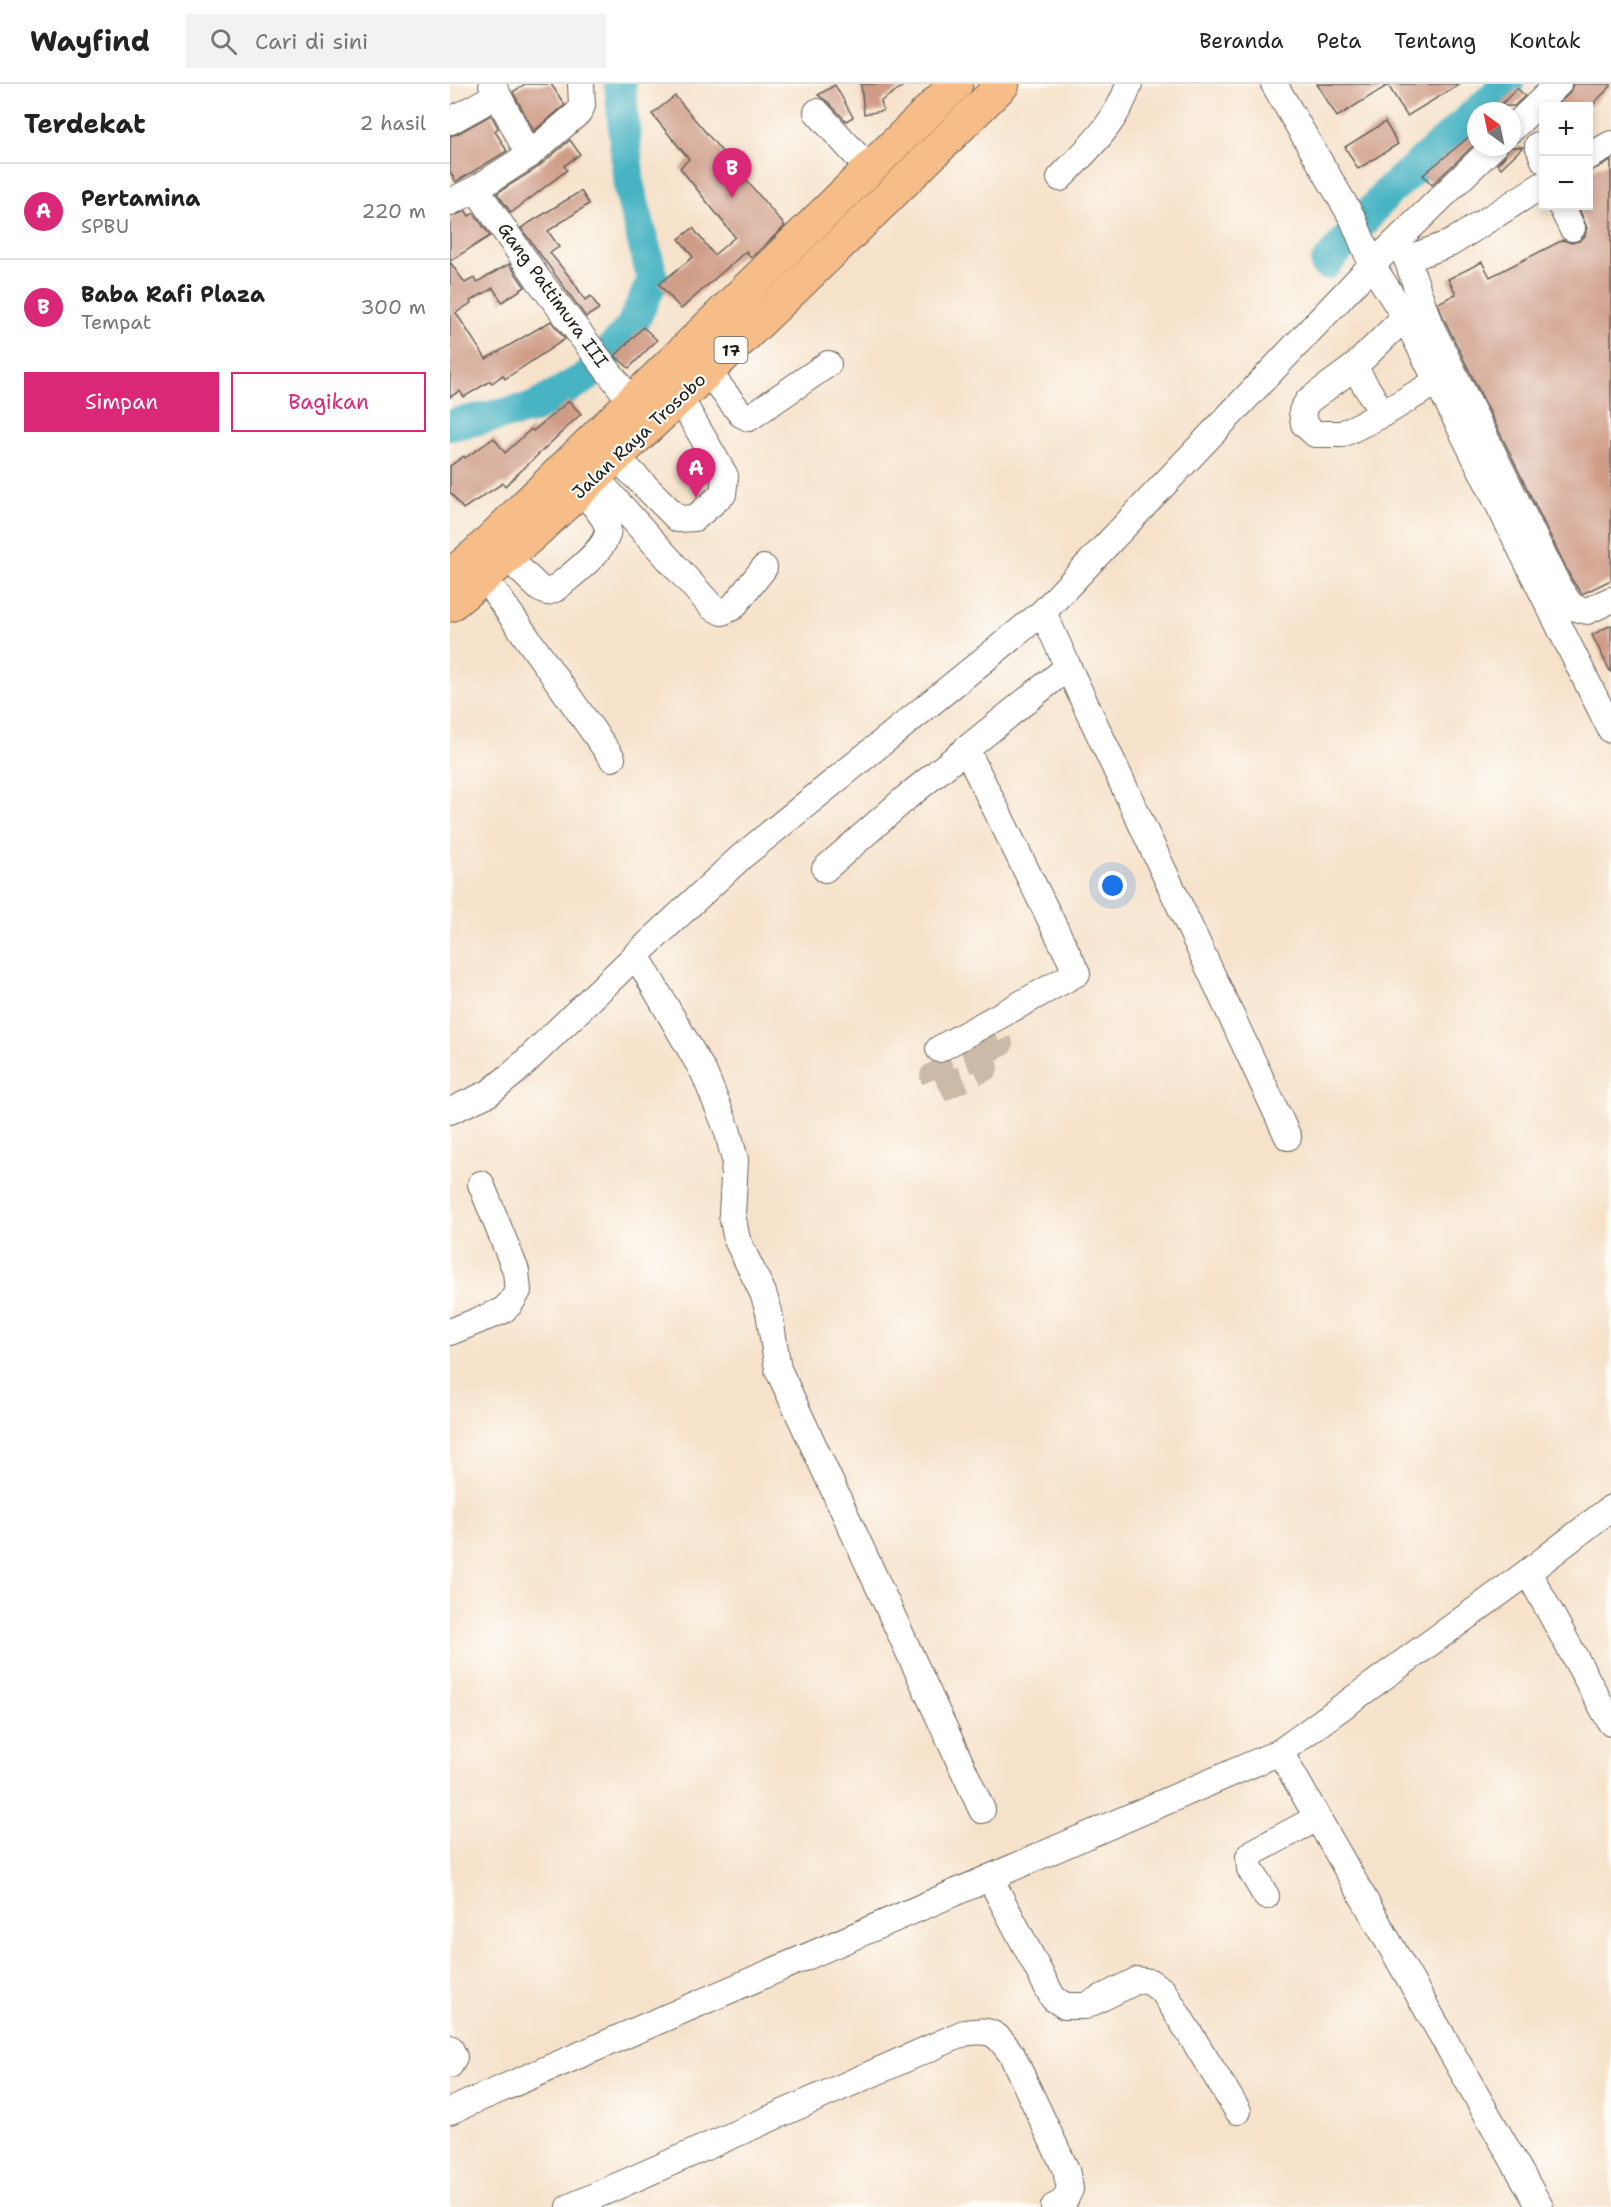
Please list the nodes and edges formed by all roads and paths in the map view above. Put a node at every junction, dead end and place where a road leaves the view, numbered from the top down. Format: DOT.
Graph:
graph roads {
  1 [pos="581,84"];
  2 [pos="956,84"];
  3 [pos="1003,84"];
  4 [pos="1129,84"];
  5 [pos="1274,84"];
  6 [pos="1558,84"];
  7 [pos="495,89"];
  8 [pos="817,112"];
  9 [pos="1521,120"];
  10 [pos="450,121"];
  11 [pos="1611,144"];
  12 [pos="529,155"];
  13 [pos="1485,156"];
  14 [pos="1590,156"];
  15 [pos="868,168"];
  16 [pos="1060,178"];
  17 [pos="1539,187"];
  18 [pos="476,189"];
  19 [pos="451,200"];
  20 [pos="819,217"];
  21 [pos="845,241"];
  22 [pos="1402,249"];
  23 [pos="1372,265"];
  24 [pos="1405,317"];
  25 [pos="828,364"];
  26 [pos="1354,367"];
  27 [pos="708,372"];
  28 [pos="1436,382"];
  29 [pos="624,392"];
  30 [pos="680,398"];
  31 [pos="1383,414"];
  32 [pos="598,474"];
  33 [pos="496,567"];
  34 [pos="764,568"];
  35 [pos="450,576"];
  36 [pos="1611,600"];
  37 [pos="450,605"];
  38 [pos="1043,612"];
  39 [pos="1068,667"];
  40 [pos="1611,730"];
  41 [pos="966,749"];
  42 [pos="612,758"];
  43 [pos="825,869"];
  44 [pos="636,955"];
  45 [pos="939,1049"];
  46 [pos="450,1111"];
  47 [pos="1288,1137"];
  48 [pos="481,1184"];
  49 [pos="450,1332"];
  50 [pos="1611,1508"];
  51 [pos="1528,1572"];
  52 [pos="1611,1723"];
  53 [pos="1280,1752"];
  54 [pos="982,1810"];
  55 [pos="1317,1818"];
  56 [pos="990,1878"];
  57 [pos="1266,1896"];
  58 [pos="450,2048"];
  59 [pos="450,2065"];
  60 [pos="1238,2110"];
  61 [pos="450,2111"];
  62 [pos="570,2207"];
  63 [pos="1054,2207"];
  64 [pos="1540,2207"];
  1 -- 12 [label="street"];
  2 -- 15 [label="highway, Jalan Raya Trosobo / 17"];
  3 -- 21 [label="highway, Jalan Raya Trosobo / 17"];
  4 -- 16 [label="street"];
  5 -- 23 [label="street"];
  6 -- 9 [label="street"];
  7 -- 10 [label="street"];
  7 -- 12 [label="street"];
  8 -- 15 [label="street"];
  11 -- 14 [label="street"];
  12 -- 18 [label="street"];
  13 -- 22 [label="street"];
  15 -- 20 [label="highway, Jalan Raya Trosobo / 17"];
  17 -- 22 [label="street"];
  18 -- 19 [label="street"];
  18 -- 29 [label="street, Gang Pattimura III"];
  20 -- 21 [label="highway"];
  20 -- 29 [label="highway, Jalan Raya Trosobo / 17"];
  21 -- 27 [label="highway, Jalan Raya Trosobo / 17"];
  22 -- 23 [label="street"];
  22 -- 36 [label="street"];
  23 -- 24 [label="street"];
  23 -- 38 [label="street"];
  24 -- 26 [label="street"];
  24 -- 28 [label="street"];
  25 -- 27 [label="street"];
  26 -- 31 [label="street"];
  26 -- 31 [label="street"];
  27 -- 30 [label="highway, Jalan Raya Trosobo / 17"];
  28 -- 31 [label="street"];
  28 -- 40 [label="street"];
  29 -- 35 [label="highway, Jalan Raya Trosobo / 17"];
  30 -- 32 [label="highway, Jalan Raya Trosobo / 17"];
  30 -- 32 [label="street"];
  32 -- 33 [label="highway, Jalan Raya Trosobo / 17"];
  32 -- 33 [label="street"];
  32 -- 34 [label="street"];
  33 -- 37 [label="highway, Jalan Raya Trosobo / 17"];
  33 -- 42 [label="street"];
  38 -- 39 [label="street"];
  38 -- 44 [label="street"];
  39 -- 41 [label="street"];
  39 -- 47 [label="street"];
  41 -- 43 [label="street"];
  41 -- 45 [label="street"];
  44 -- 46 [label="street"];
  44 -- 54 [label="street"];
  48 -- 49 [label="street"];
  50 -- 51 [label="street"];
  51 -- 52 [label="street"];
  51 -- 53 [label="street"];
  53 -- 55 [label="street"];
  53 -- 56 [label="street"];
  55 -- 57 [label="street"];
  55 -- 64 [label="street"];
  56 -- 60 [label="street"];
  56 -- 61 [label="street"];
  58 -- 59 [label="street"];
  62 -- 63 [label="street"];
}
